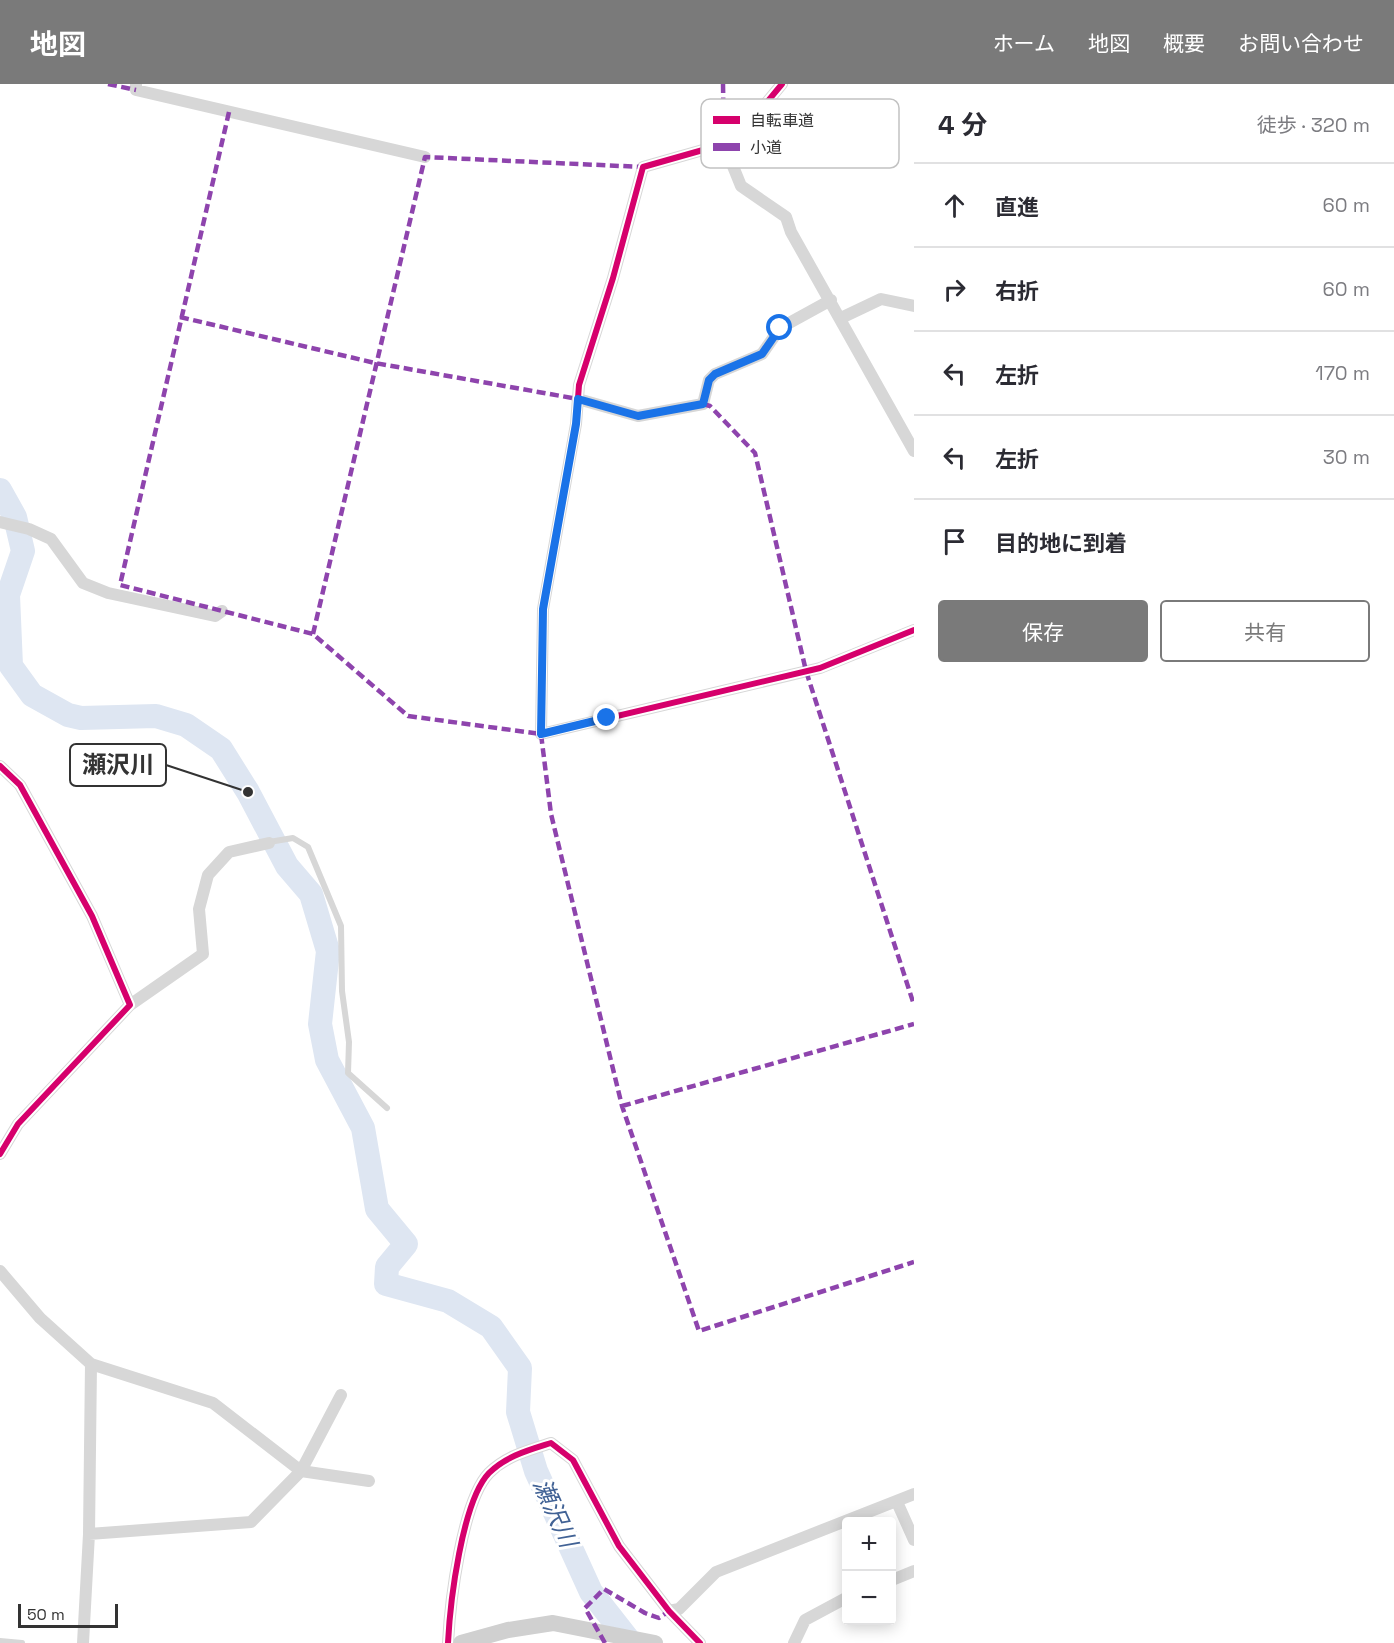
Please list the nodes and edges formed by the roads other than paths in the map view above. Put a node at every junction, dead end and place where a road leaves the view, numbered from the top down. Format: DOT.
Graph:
graph roads {
  1 [pos="136,84"];
  2 [pos="782,84"];
  3 [pos="770,99"];
  4 [pos="701,151"];
  5 [pos="425,157"];
  6 [pos="734,168"];
  7 [pos="831,300"];
  8 [pos="914,306"];
  9 [pos="841,318"];
  10 [pos="578,399"];
  11 [pos="914,451"];
  12 [pos="5,522"];
  13 [pos="222,611"];
  14 [pos="914,630"];
  15 [pos="0,766"];
  16 [pos="268,843"];
  17 [pos="130,1005"];
  18 [pos="387,1108"];
  19 [pos="0,1154"];
  20 [pos="0,1271"];
  21 [pos="91,1364"];
  22 [pos="341,1395"];
  23 [pos="301,1472"];
  24 [pos="369,1481"];
  25 [pos="914,1494"];
  26 [pos="897,1502"];
  27 [pos="89,1534"];
  28 [pos="914,1540"];
  29 [pos="914,1571"];
  30 [pos="896,1578"];
  31 [pos="842,1600"];
  32 [pos="669,1611"];
  33 [pos="0,1641"];
  34 [pos="650,1641"];
  35 [pos="22,1643"];
  36 [pos="83,1643"];
  37 [pos="448,1643"];
  38 [pos="461,1643"];
  39 [pos="700,1643"];
  40 [pos="794,1643"];
  1 -- 5 [label="street"];
  2 -- 3 [label="street"];
  4 -- 10 [label="street"];
  6 -- 7 [label="street"];
  7 -- 9 [label="street"];
  7 -- 10 [label="street"];
  8 -- 9 [label="street"];
  9 -- 11 [label="street"];
  10 -- 14 [label="street"];
  12 -- 13 [label="street"];
  15 -- 17 [label="street"];
  16 -- 17 [label="street"];
  16 -- 18 [label="lane"];
  17 -- 19 [label="street"];
  20 -- 21 [label="street"];
  21 -- 23 [label="street"];
  21 -- 27 [label="street"];
  22 -- 23 [label="street"];
  23 -- 24 [label="street"];
  23 -- 27 [label="street"];
  25 -- 26 [label="street"];
  26 -- 28 [label="street"];
  26 -- 32 [label="street"];
  27 -- 36 [label="street"];
  29 -- 30 [label="street"];
  31 -- 40 [label="street"];
  32 -- 37 [label="street"];
  32 -- 39 [label="street"];
  33 -- 35 [label="lane"];
  34 -- 38 [label="main road"];
}
